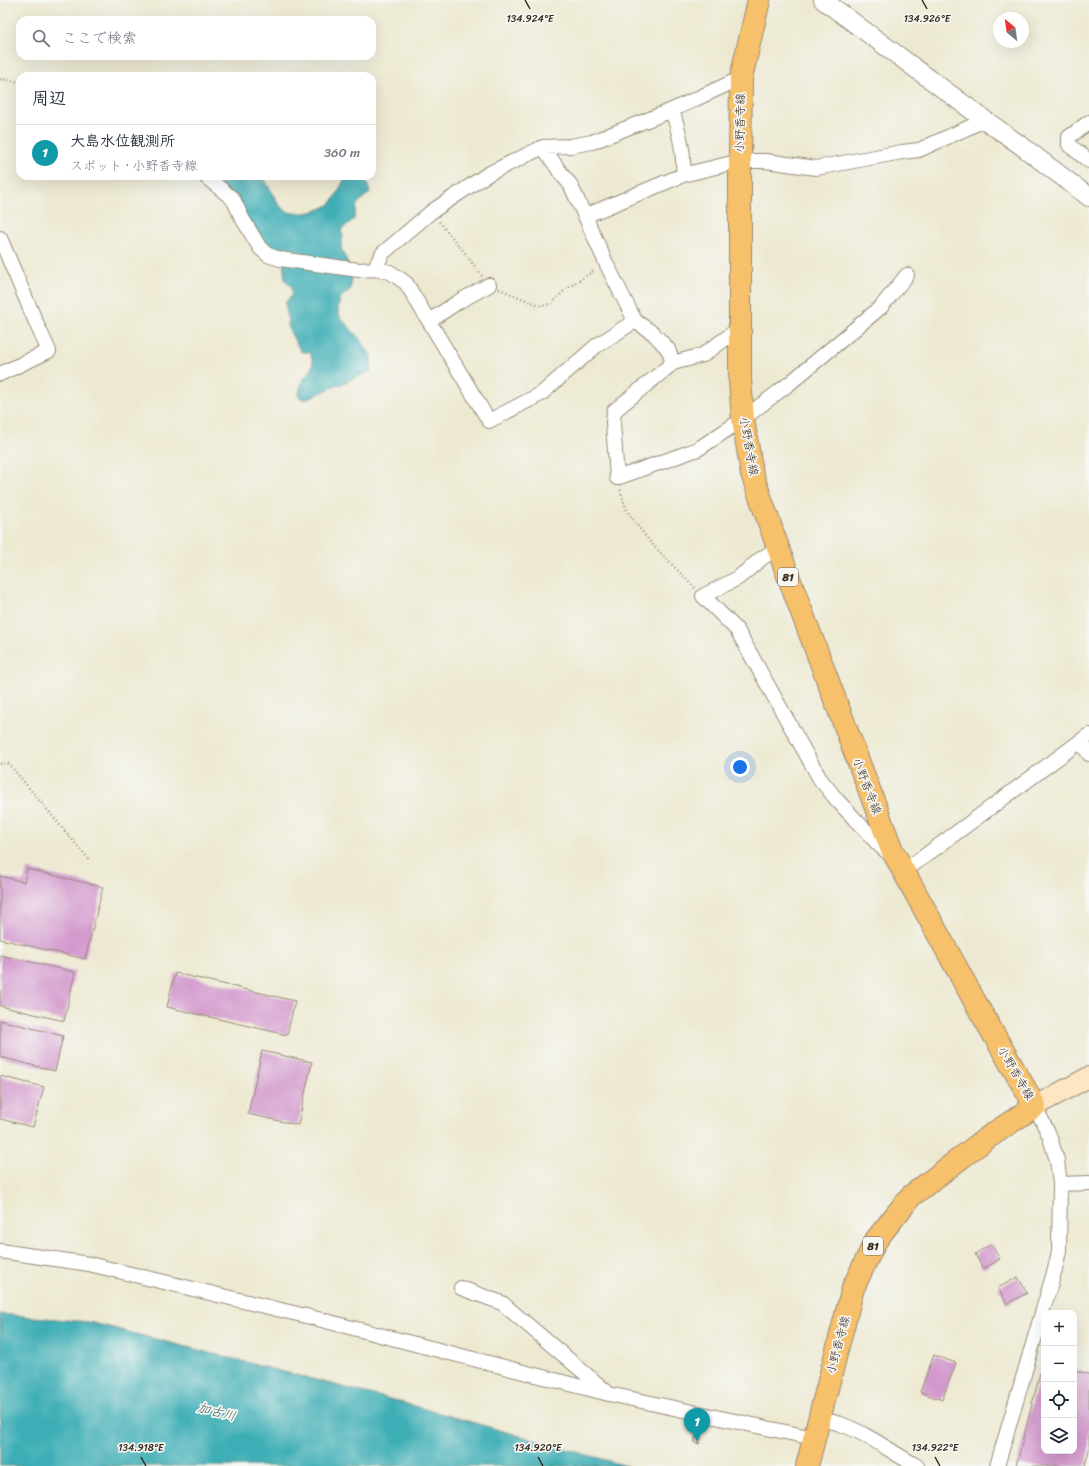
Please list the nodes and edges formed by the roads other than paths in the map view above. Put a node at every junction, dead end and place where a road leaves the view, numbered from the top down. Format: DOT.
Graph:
graph roads {
  1 [pos="759,0"];
  2 [pos="830,2"];
  3 [pos="741,78"];
  4 [pos="672,110"];
  5 [pos="985,120"];
  6 [pos="1089,122"];
  7 [pos="543,147"];
  8 [pos="740,161"];
  9 [pos="1089,161"];
  10 [pos="683,175"];
  11 [pos="211,180"];
  12 [pos="1089,197"];
  13 [pos="585,216"];
  14 [pos="0,238"];
  15 [pos="374,269"];
  16 [pos="907,275"];
  17 [pos="489,285"];
  18 [pos="636,320"];
  19 [pos="429,321"];
  20 [pos="740,328"];
  21 [pos="673,362"];
  22 [pos="0,374"];
  23 [pos="743,420"];
  24 [pos="778,548"];
  25 [pos="1085,738"];
  26 [pos="1089,754"];
  27 [pos="892,850"];
  28 [pos="903,872"];
  29 [pos="1089,1077"];
  30 [pos="1035,1106"];
  31 [pos="1089,1183"];
  32 [pos="1060,1184"];
  33 [pos="0,1251"];
  34 [pos="461,1288"];
  35 [pos="609,1394"];
  36 [pos="812,1444"];
  37 [pos="916,1466"];
  38 [pos="997,1466"];
  1 -- 3 [label="main road, 小野香寺線 / 81"];
  2 -- 5 [label="street"];
  3 -- 4 [label="street"];
  3 -- 8 [label="main road, 小野香寺線 / 81"];
  4 -- 7 [label="street"];
  4 -- 10 [label="street"];
  5 -- 8 [label="street"];
  5 -- 12 [label="street"];
  6 -- 9 [label="street"];
  7 -- 13 [label="street"];
  7 -- 15 [label="street"];
  8 -- 10 [label="street"];
  8 -- 20 [label="main road, 小野香寺線 / 81"];
  10 -- 13 [label="street"];
  11 -- 15 [label="street"];
  13 -- 18 [label="street"];
  14 -- 22 [label="street"];
  15 -- 19 [label="street"];
  16 -- 23 [label="street"];
  17 -- 19 [label="street"];
  18 -- 19 [label="street"];
  18 -- 21 [label="street"];
  20 -- 21 [label="street"];
  20 -- 23 [label="main road, 小野香寺線 / 81"];
  21 -- 23 [label="street"];
  23 -- 24 [label="main road, 小野香寺線 / 81"];
  24 -- 27 [label="main road, 小野香寺線 / 81"];
  24 -- 27 [label="street"];
  25 -- 26 [label="street"];
  25 -- 28 [label="street"];
  27 -- 28 [label="main road, 小野香寺線 / 81"];
  28 -- 30 [label="main road, 小野香寺線 / 81"];
  29 -- 30 [label="main road"];
  30 -- 32 [label="street"];
  30 -- 36 [label="main road, 小野香寺線 / 81"];
  31 -- 32 [label="street"];
  32 -- 38 [label="street"];
  33 -- 35 [label="street"];
  34 -- 35 [label="street"];
  35 -- 36 [label="street"];
  36 -- 37 [label="street"];
}
